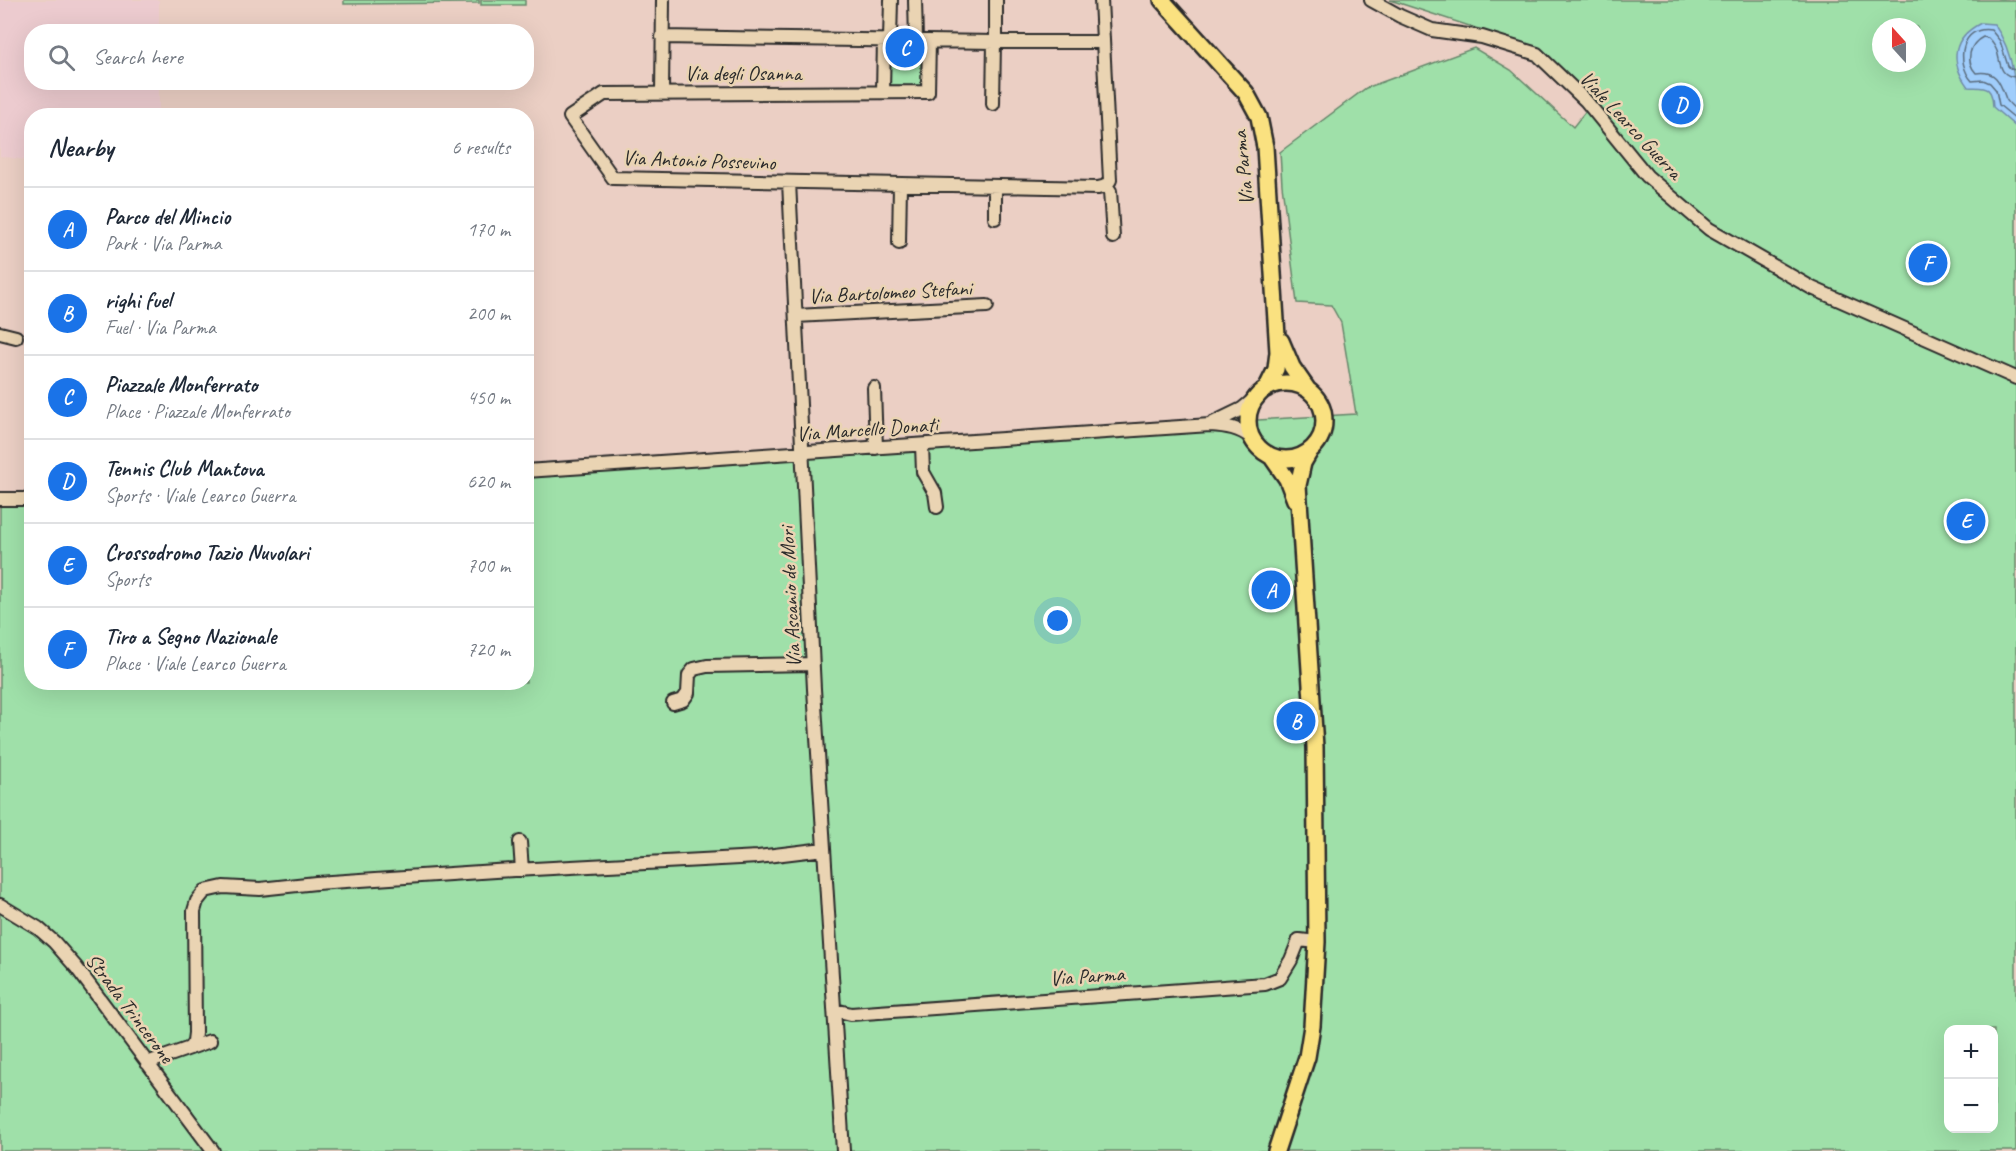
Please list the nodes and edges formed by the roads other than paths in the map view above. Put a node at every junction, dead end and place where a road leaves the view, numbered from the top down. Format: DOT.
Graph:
graph roads {
  1 [pos="663,0"];
  2 [pos="891,0"];
  3 [pos="915,0"];
  4 [pos="996,0"];
  5 [pos="1101,0"];
  6 [pos="1162,0"];
  7 [pos="1371,0"];
  8 [pos="662,37"];
  9 [pos="887,40"];
  10 [pos="916,40"];
  11 [pos="929,41"];
  12 [pos="995,42"];
  13 [pos="1103,42"];
  14 [pos="883,92"];
  15 [pos="662,93"];
  16 [pos="604,94"];
  17 [pos="993,104"];
  18 [pos="789,183"];
  19 [pos="900,184"];
  20 [pos="994,186"];
  21 [pos="1106,186"];
  22 [pos="994,218"];
  23 [pos="1113,237"];
  24 [pos="898,243"];
  25 [pos="987,306"];
  26 [pos="796,316"];
  27 [pos="1277,331"];
  28 [pos="0,333"];
  29 [pos="16,337"];
  30 [pos="2016,378"];
  31 [pos="874,388"];
  32 [pos="1308,390"];
  33 [pos="1262,392"];
  34 [pos="1210,424"];
  35 [pos="1252,438"];
  36 [pos="922,445"];
  37 [pos="876,448"];
  38 [pos="1310,451"];
  39 [pos="803,453"];
  40 [pos="1271,456"];
  41 [pos="534,470"];
  42 [pos="0,499"];
  43 [pos="24,499"];
  44 [pos="937,507"];
  45 [pos="1299,515"];
  46 [pos="813,664"];
  47 [pos="673,703"];
  48 [pos="520,842"];
  49 [pos="824,849"];
  50 [pos="522,870"];
  51 [pos="0,905"];
  52 [pos="1317,942"];
  53 [pos="836,1010"];
  54 [pos="210,1041"];
  55 [pos="190,1048"];
  56 [pos="147,1063"];
  57 [pos="213,1151"];
  58 [pos="843,1151"];
  59 [pos="1276,1151"];
  1 -- 8 [label="street"];
  2 -- 9 [label="street"];
  3 -- 10 [label="street"];
  4 -- 12 [label="street"];
  5 -- 13 [label="street"];
  6 -- 27 [label="main road, Via Parma"];
  7 -- 30 [label="street, Viale Learco Guerra"];
  8 -- 9 [label="street"];
  8 -- 15 [label="street"];
  9 -- 10 [label="street"];
  9 -- 14 [label="street"];
  10 -- 11 [label="street"];
  11 -- 12 [label="street"];
  11 -- 14 [label="street, Via degli Osanna"];
  12 -- 13 [label="street"];
  12 -- 17 [label="street"];
  13 -- 21 [label="street"];
  14 -- 15 [label="street, Via degli Osanna"];
  15 -- 16 [label="street, Via degli Osanna"];
  16 -- 18 [label="street, Via Antonio Possevino"];
  18 -- 19 [label="street, Via Antonio Possevino"];
  18 -- 26 [label="street, Via Ascanio de Mori"];
  19 -- 20 [label="street, Via Antonio Possevino"];
  19 -- 24 [label="street"];
  20 -- 21 [label="street, Via Antonio Possevino"];
  20 -- 22 [label="street"];
  21 -- 23 [label="street"];
  25 -- 26 [label="street, Via Bartolomeo Stefani"];
  26 -- 39 [label="street, Via Ascanio de Mori"];
  27 -- 32 [label="main road, Via Parma"];
  27 -- 33 [label="main road, Via Parma"];
  28 -- 29 [label="street"];
  31 -- 37 [label="street"];
  32 -- 33 [label="main road"];
  32 -- 38 [label="main road"];
  33 -- 34 [label="street, Via Marcello Donati"];
  33 -- 35 [label="main road"];
  34 -- 35 [label="street, Via Marcello Donati"];
  34 -- 36 [label="street, Via Marcello Donati"];
  35 -- 40 [label="main road"];
  36 -- 37 [label="street, Via Marcello Donati"];
  36 -- 44 [label="street"];
  37 -- 39 [label="street, Via Marcello Donati"];
  38 -- 40 [label="main road"];
  38 -- 45 [label="main road"];
  39 -- 41 [label="street, Via Marcello Donati"];
  39 -- 46 [label="street, Via Ascanio de Mori"];
  40 -- 45 [label="main road"];
  42 -- 43 [label="street"];
  45 -- 52 [label="main road"];
  46 -- 47 [label="street"];
  46 -- 49 [label="street, Via Ascanio de Mori"];
  48 -- 50 [label="street"];
  49 -- 50 [label="street"];
  49 -- 53 [label="street, Via Ascanio de Mori"];
  50 -- 55 [label="street"];
  51 -- 56 [label="street, Strada Trincerone"];
  52 -- 53 [label="street, Via Parma"];
  52 -- 59 [label="main road"];
  53 -- 58 [label="street, Via Ascanio de Mori"];
  54 -- 55 [label="street"];
  55 -- 56 [label="street"];
  56 -- 57 [label="street, Strada Trincerone"];
}
